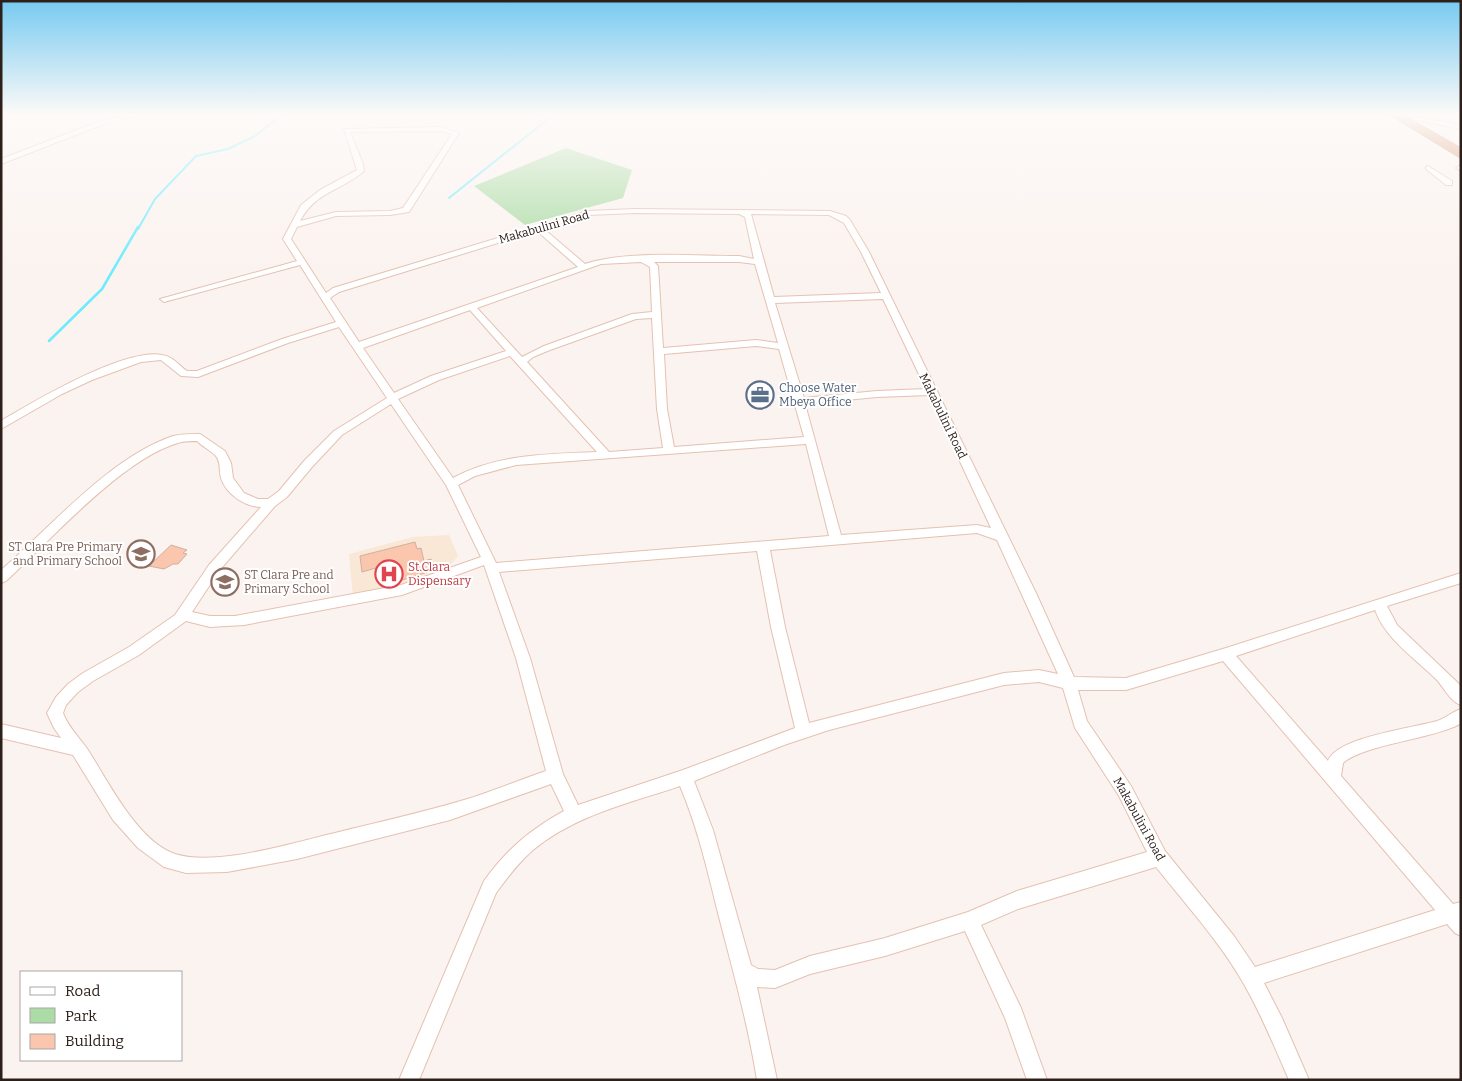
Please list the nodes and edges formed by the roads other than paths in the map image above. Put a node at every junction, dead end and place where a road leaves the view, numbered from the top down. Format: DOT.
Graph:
graph roads {
  1 [pos="360,165"];
  2 [pos="435,165"];
  3 [pos="1428,168"];
  4 [pos="1449,183"];
  5 [pos="740,212"];
  6 [pos="296,225"];
  7 [pos="538,228"];
  8 [pos="641,259"];
  9 [pos="302,262"];
  10 [pos="759,262"];
  11 [pos="582,267"];
  12 [pos="885,296"];
  13 [pos="324,298"];
  14 [pos="164,299"];
  15 [pos="771,300"];
  16 [pos="472,307"];
  17 [pos="656,315"];
  18 [pos="342,323"];
  19 [pos="358,346"];
  20 [pos="782,346"];
  21 [pos="660,351"];
  22 [pos="512,352"];
  23 [pos="521,362"];
  24 [pos="932,392"];
  25 [pos="394,399"];
  26 [pos="798,402"];
  27 [pos="1,426"];
  28 [pos="810,441"];
  29 [pos="669,451"];
  30 [pos="606,456"];
  31 [pos="451,484"];
  32 [pos="270,503"];
  33 [pos="1002,537"];
  34 [pos="836,540"];
  35 [pos="763,547"];
  36 [pos="489,563"];
  37 [pos="1,578"];
  38 [pos="1461,578"];
  39 [pos="1379,603"];
  40 [pos="184,614"];
  41 [pos="1226,654"];
  42 [pos="1069,683"];
  43 [pos="1460,695"];
  44 [pos="1461,715"];
  45 [pos="1,731"];
  46 [pos="803,731"];
  47 [pos="78,749"];
  48 [pos="556,775"];
  49 [pos="684,778"];
  50 [pos="1332,778"];
  51 [pos="574,814"];
  52 [pos="1159,857"];
  53 [pos="1457,917"];
  54 [pos="969,921"];
  55 [pos="744,971"];
  56 [pos="1251,978"];
  57 [pos="410,1080"];
  58 [pos="767,1080"];
  59 [pos="1037,1080"];
  60 [pos="1298,1080"];
  1 -- 6 [label="street"];
  2 -- 6 [label="street"];
  3 -- 4 [label="street"];
  5 -- 7 [label="street, Makabulini Road"];
  5 -- 10 [label="street"];
  5 -- 12 [label="street, Makabulini Road"];
  6 -- 9 [label="street"];
  7 -- 11 [label="street"];
  7 -- 13 [label="street, Makabulini Road"];
  8 -- 10 [label="street"];
  8 -- 11 [label="street"];
  8 -- 17 [label="street"];
  9 -- 13 [label="street"];
  9 -- 14 [label="street"];
  10 -- 15 [label="street"];
  11 -- 16 [label="street"];
  12 -- 15 [label="street"];
  12 -- 24 [label="street, Makabulini Road"];
  13 -- 18 [label="street"];
  15 -- 20 [label="street"];
  16 -- 19 [label="street"];
  16 -- 22 [label="street"];
  17 -- 21 [label="street"];
  17 -- 23 [label="street"];
  18 -- 19 [label="street"];
  18 -- 27 [label="street"];
  19 -- 25 [label="street"];
  20 -- 21 [label="street"];
  20 -- 26 [label="street"];
  21 -- 29 [label="street"];
  22 -- 23 [label="street"];
  22 -- 25 [label="street"];
  23 -- 30 [label="street"];
  24 -- 26 [label="street"];
  24 -- 33 [label="street, Makabulini Road"];
  25 -- 31 [label="street"];
  25 -- 32 [label="street"];
  26 -- 28 [label="street"];
  28 -- 29 [label="street"];
  28 -- 34 [label="street"];
  29 -- 30 [label="street"];
  30 -- 31 [label="street"];
  31 -- 36 [label="street"];
  32 -- 37 [label="street"];
  32 -- 40 [label="street"];
  33 -- 34 [label="street"];
  33 -- 42 [label="street, Makabulini Road"];
  34 -- 35 [label="street"];
  35 -- 36 [label="street"];
  35 -- 46 [label="street"];
  36 -- 40 [label="street"];
  36 -- 48 [label="street"];
  38 -- 39 [label="street"];
  39 -- 41 [label="street"];
  39 -- 43 [label="street"];
  40 -- 47 [label="street"];
  41 -- 42 [label="street"];
  41 -- 50 [label="street"];
  42 -- 46 [label="street"];
  42 -- 52 [label="street, Makabulini Road"];
  44 -- 50 [label="street"];
  45 -- 47 [label="street"];
  46 -- 49 [label="street"];
  47 -- 48 [label="street"];
  48 -- 51 [label="street"];
  49 -- 51 [label="street"];
  49 -- 55 [label="street"];
  50 -- 53 [label="street"];
  51 -- 57 [label="street"];
  52 -- 54 [label="street"];
  52 -- 56 [label="street, Makabulini Road"];
  53 -- 56 [label="street"];
  54 -- 55 [label="street"];
  54 -- 59 [label="street"];
  55 -- 58 [label="street"];
  56 -- 60 [label="street, Makabulini Road"];
}
